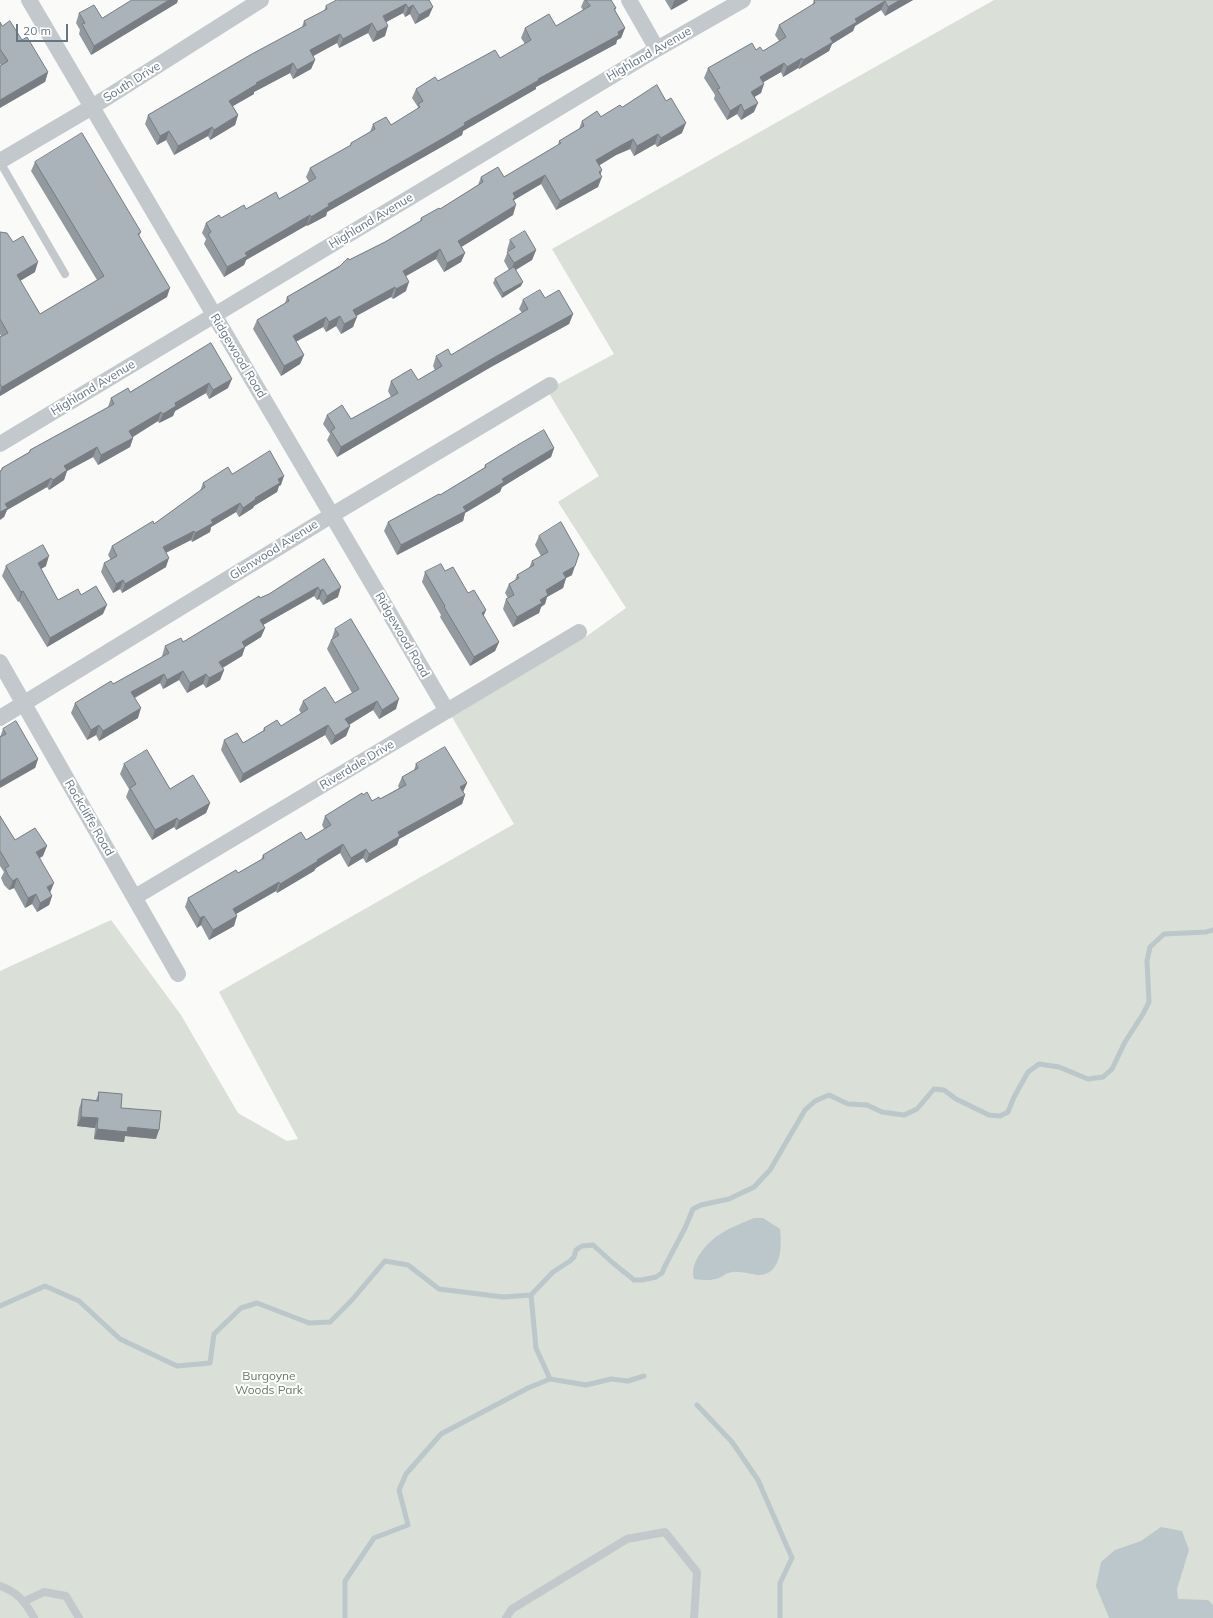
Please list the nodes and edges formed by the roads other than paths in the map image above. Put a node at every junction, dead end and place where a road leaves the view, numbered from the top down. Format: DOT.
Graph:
graph roads {
  1 [pos="29,0"];
  2 [pos="261,0"];
  3 [pos="629,0"];
  4 [pos="743,0"];
  5 [pos="657,49"];
  6 [pos="92,108"];
  7 [pos="0,161"];
  8 [pos="65,274"];
  9 [pos="214,315"];
  10 [pos="550,385"];
  11 [pos="0,444"];
  12 [pos="332,515"];
  13 [pos="579,632"];
  14 [pos="0,662"];
  15 [pos="24,704"];
  16 [pos="447,711"];
  17 [pos="0,718"];
  18 [pos="134,896"];
  19 [pos="178,974"];
  20 [pos="0,1586"];
  21 [pos="25,1601"];
  22 [pos="34,1618"];
  23 [pos="79,1618"];
  24 [pos="506,1618"];
  25 [pos="694,1618"];
  1 -- 6 [label="street, Ridgewood Road"];
  2 -- 6 [label="street, South Drive"];
  3 -- 5 [label="street"];
  4 -- 5 [label="street, Highland Avenue"];
  5 -- 9 [label="street, Highland Avenue"];
  6 -- 7 [label="street, South Drive"];
  6 -- 9 [label="street, Ridgewood Road"];
  7 -- 8 [label="lane"];
  9 -- 11 [label="street, Highland Avenue"];
  9 -- 12 [label="street, Ridgewood Road"];
  10 -- 12 [label="street, Glenwood Avenue"];
  12 -- 15 [label="street, Glenwood Avenue"];
  12 -- 16 [label="street, Ridgewood Road"];
  13 -- 16 [label="street, Riverdale Drive"];
  14 -- 15 [label="street, Rockcliffe Road"];
  15 -- 17 [label="street, Glenwood Avenue"];
  15 -- 18 [label="street, Rockcliffe Road"];
  16 -- 18 [label="street, Riverdale Drive"];
  18 -- 19 [label="street, Rockcliffe Road"];
  20 -- 21 [label="lane"];
  21 -- 22 [label="lane"];
  21 -- 23 [label="lane"];
  24 -- 25 [label="lane"];
}
